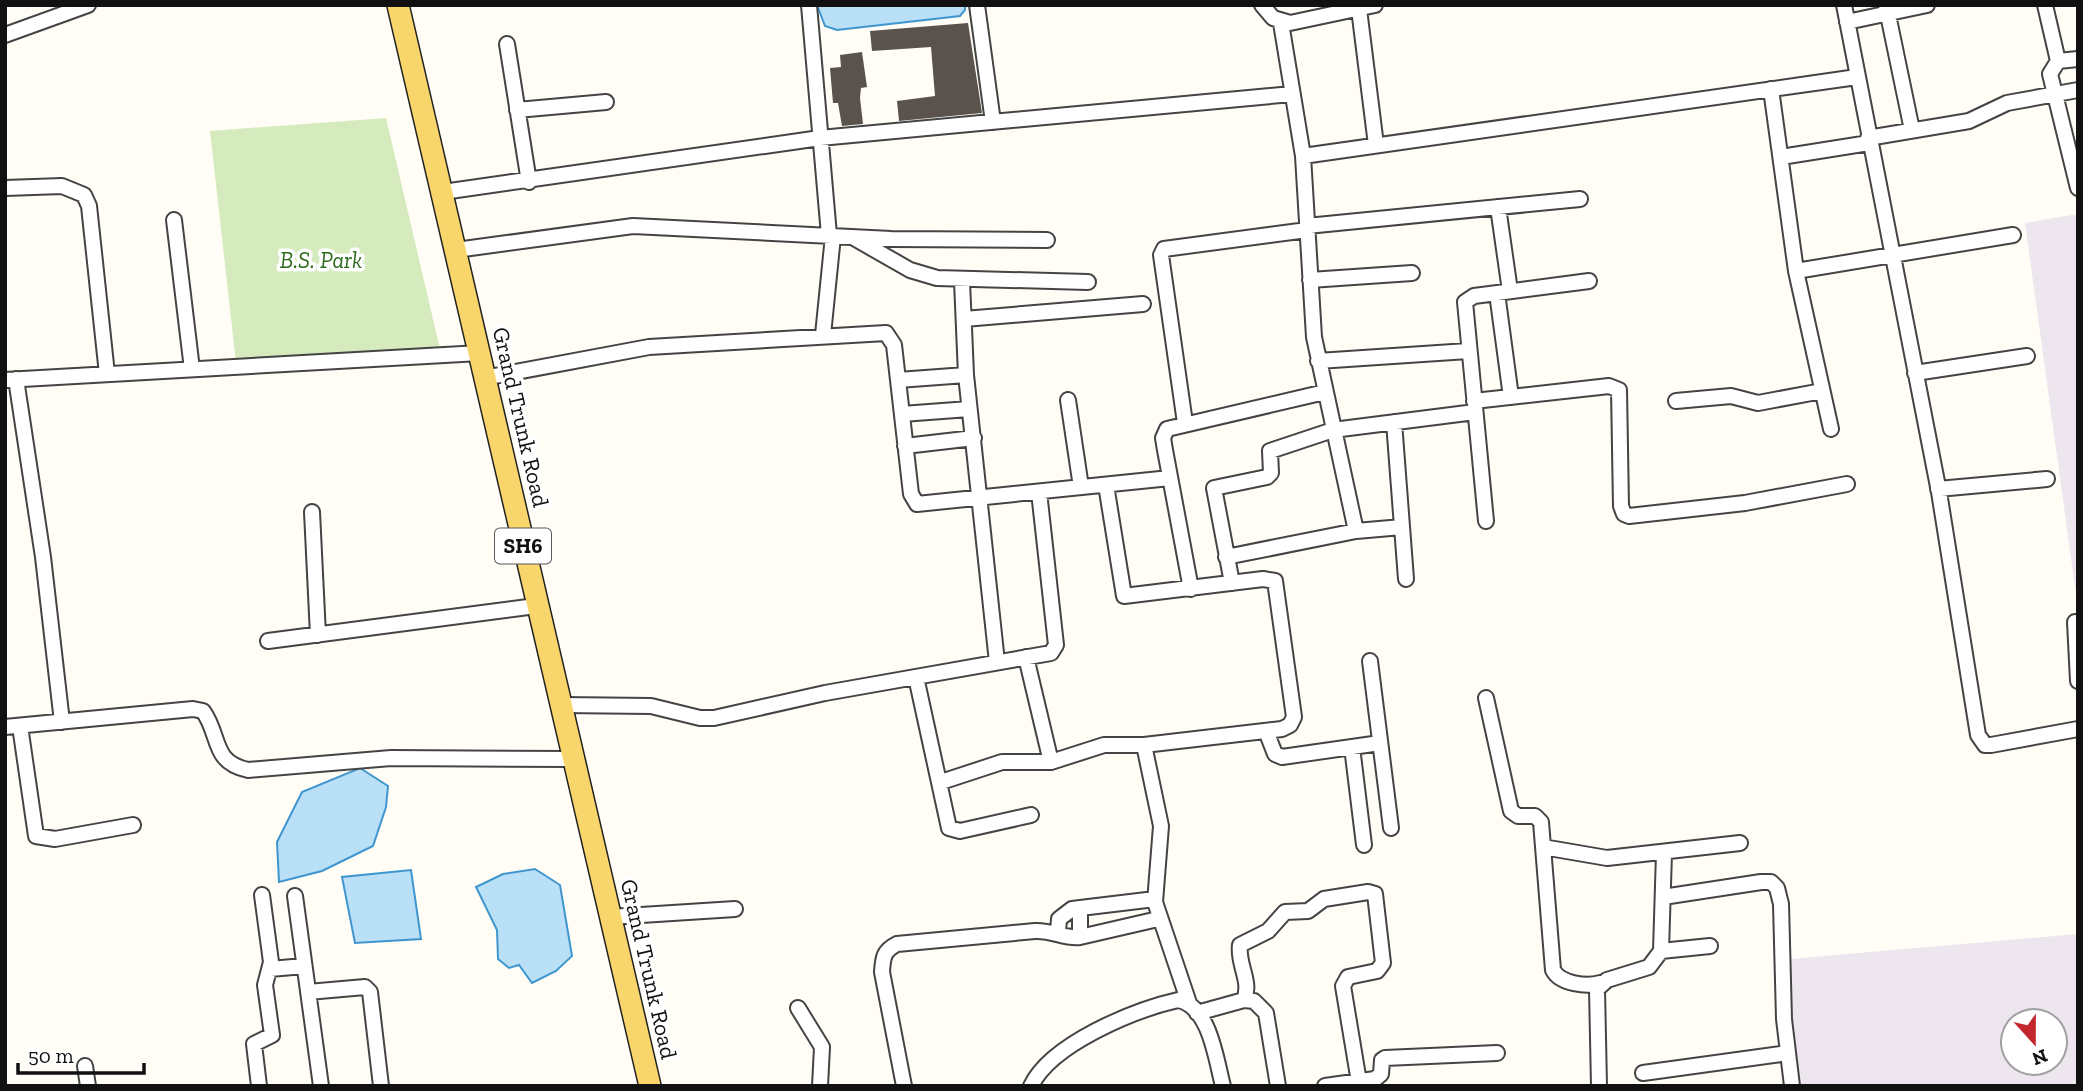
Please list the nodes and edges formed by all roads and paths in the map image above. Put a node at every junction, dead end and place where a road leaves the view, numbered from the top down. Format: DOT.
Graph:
graph roads {
  1 [pos="88,5"];
  2 [pos="398,5"];
  3 [pos="809,5"];
  4 [pos="977,5"];
  5 [pos="1262,5"];
  6 [pos="1375,5"];
  7 [pos="1844,5"];
  8 [pos="1927,5"];
  9 [pos="2045,5"];
  10 [pos="1359,9"];
  11 [pos="1887,9"];
  12 [pos="1332,10"];
  13 [pos="1847,22"];
  14 [pos="1281,23"];
  15 [pos="5,35"];
  16 [pos="507,44"];
  17 [pos="2078,58"];
  18 [pos="2058,61"];
  19 [pos="1857,77"];
  20 [pos="1771,89"];
  21 [pos="2078,90"];
  22 [pos="2057,93"];
  23 [pos="1293,94"];
  24 [pos="606,102"];
  25 [pos="517,110"];
  26 [pos="993,122"];
  27 [pos="1912,130"];
  28 [pos="820,138"];
  29 [pos="1868,141"];
  30 [pos="1376,145"];
  31 [pos="1303,156"];
  32 [pos="1780,158"];
  33 [pos="529,182"];
  34 [pos="5,188"];
  35 [pos="2078,188"];
  36 [pos="443,192"];
  37 [pos="1580,199"];
  38 [pos="1498,207"];
  39 [pos="174,220"];
  40 [pos="1307,228"];
  41 [pos="831,235"];
  42 [pos="2013,235"];
  43 [pos="852,237"];
  44 [pos="1047,240"];
  45 [pos="456,250"];
  46 [pos="1892,255"];
  47 [pos="1796,271"];
  48 [pos="1412,273"];
  49 [pos="1310,280"];
  50 [pos="962,281"];
  51 [pos="1589,281"];
  52 [pos="1088,282"];
  53 [pos="1504,292"];
  54 [pos="1143,304"];
  55 [pos="964,319"];
  56 [pos="823,335"];
  57 [pos="1468,351"];
  58 [pos="480,353"];
  59 [pos="2027,356"];
  60 [pos="1318,361"];
  61 [pos="192,369"];
  62 [pos="1915,373"];
  63 [pos="107,374"];
  64 [pos="966,375"];
  65 [pos="484,378"];
  66 [pos="11,379"];
  67 [pos="898,380"];
  68 [pos="1822,391"];
  69 [pos="1325,392"];
  70 [pos="1511,397"];
  71 [pos="1069,400"];
  72 [pos="1676,401"];
  73 [pos="1474,407"];
  74 [pos="969,409"];
  75 [pos="902,414"];
  76 [pos="1394,422"];
  77 [pos="1185,423"];
  78 [pos="1831,429"];
  79 [pos="1333,430"];
  80 [pos="974,438"];
  81 [pos="905,446"];
  82 [pos="1170,478"];
  83 [pos="2047,479"];
  84 [pos="1847,484"];
  85 [pos="1106,485"];
  86 [pos="1081,487"];
  87 [pos="1938,489"];
  88 [pos="1039,492"];
  89 [pos="981,499"];
  90 [pos="312,512"];
  91 [pos="1486,520"];
  92 [pos="1402,527"];
  93 [pos="1356,531"];
  94 [pos="1226,557"];
  95 [pos="1406,579"];
  96 [pos="1231,583"];
  97 [pos="1191,589"];
  98 [pos="536,606"];
  99 [pos="2075,622"];
  100 [pos="318,635"];
  101 [pos="268,641"];
  102 [pos="1026,657"];
  103 [pos="1370,661"];
  104 [pos="997,662"];
  105 [pos="916,677"];
  106 [pos="2078,681"];
  107 [pos="1486,698"];
  108 [pos="561,705"];
  109 [pos="62,722"];
  110 [pos="20,726"];
  111 [pos="5,727"];
  112 [pos="2078,729"];
  113 [pos="1266,731"];
  114 [pos="1380,743"];
  115 [pos="1144,745"];
  116 [pos="1352,747"];
  117 [pos="573,760"];
  118 [pos="1051,762"];
  119 [pos="940,782"];
  120 [pos="1031,815"];
  121 [pos="134,825"];
  122 [pos="1391,828"];
  123 [pos="1740,843"];
  124 [pos="1364,845"];
  125 [pos="1544,847"];
  126 [pos="1664,853"];
  127 [pos="262,895"];
  128 [pos="295,896"];
  129 [pos="1663,897"];
  130 [pos="1155,899"];
  131 [pos="1080,908"];
  132 [pos="735,909"];
  133 [pos="610,917"];
  134 [pos="1158,919"];
  135 [pos="1058,932"];
  136 [pos="1080,937"];
  137 [pos="1710,946"];
  138 [pos="1661,951"];
  139 [pos="304,966"];
  140 [pos="270,969"];
  141 [pos="1601,983"];
  142 [pos="308,992"];
  143 [pos="1244,1000"];
  144 [pos="798,1008"];
  145 [pos="1193,1008"];
  146 [pos="1497,1053"];
  147 [pos="1788,1053"];
  148 [pos="85,1066"];
  149 [pos="1643,1073"];
  150 [pos="1359,1082"];
  151 [pos="88,1086"];
  152 [pos="259,1086"];
  153 [pos="321,1086"];
  154 [pos="382,1086"];
  155 [pos="650,1086"];
  156 [pos="821,1086"];
  157 [pos="904,1086"];
  158 [pos="1031,1086"];
  159 [pos="1223,1086"];
  160 [pos="1278,1086"];
  161 [pos="1325,1086"];
  162 [pos="1599,1086"];
  163 [pos="1792,1086"];
  1 -- 15 [label="street"];
  2 -- 36 [label="main road, Grand Trunk Road / SH6"];
  3 -- 28 [label="street"];
  4 -- 26 [label="street"];
  5 -- 14 [label="street"];
  6 -- 10 [label="street"];
  7 -- 13 [label="street"];
  8 -- 11 [label="street"];
  9 -- 18 [label="street"];
  10 -- 12 [label="street"];
  10 -- 30 [label="street"];
  11 -- 13 [label="street"];
  11 -- 27 [label="street"];
  12 -- 14 [label="street"];
  13 -- 19 [label="street"];
  14 -- 23 [label="street"];
  16 -- 25 [label="street"];
  17 -- 18 [label="street"];
  18 -- 22 [label="street"];
  19 -- 20 [label="street"];
  19 -- 29 [label="street"];
  20 -- 30 [label="street"];
  20 -- 32 [label="street"];
  21 -- 22 [label="street"];
  22 -- 27 [label="street"];
  22 -- 35 [label="street"];
  23 -- 26 [label="street"];
  23 -- 31 [label="street"];
  24 -- 25 [label="street"];
  25 -- 33 [label="street"];
  26 -- 28 [label="street"];
  27 -- 29 [label="street"];
  28 -- 33 [label="street"];
  28 -- 41 [label="street"];
  29 -- 32 [label="street"];
  29 -- 46 [label="street"];
  30 -- 31 [label="street"];
  31 -- 40 [label="street"];
  32 -- 47 [label="street"];
  33 -- 36 [label="street"];
  34 -- 63 [label="street"];
  36 -- 45 [label="main road, Grand Trunk Road / SH6"];
  37 -- 38 [label="street"];
  38 -- 40 [label="street"];
  38 -- 53 [label="street"];
  39 -- 61 [label="street"];
  40 -- 49 [label="street"];
  40 -- 77 [label="street"];
  41 -- 43 [label="street"];
  41 -- 45 [label="street"];
  41 -- 56 [label="street"];
  42 -- 46 [label="street"];
  43 -- 44 [label="street"];
  43 -- 50 [label="street"];
  45 -- 58 [label="main road, Grand Trunk Road / SH6"];
  46 -- 47 [label="street"];
  46 -- 62 [label="street"];
  47 -- 68 [label="street"];
  48 -- 49 [label="street"];
  49 -- 60 [label="street"];
  50 -- 52 [label="street"];
  50 -- 55 [label="street"];
  51 -- 53 [label="street"];
  53 -- 57 [label="street"];
  53 -- 70 [label="street"];
  54 -- 55 [label="street"];
  55 -- 64 [label="street"];
  56 -- 65 [label="street"];
  56 -- 67 [label="street"];
  57 -- 60 [label="street"];
  57 -- 73 [label="street"];
  58 -- 61 [label="street"];
  58 -- 65 [label="main road, Grand Trunk Road / SH6"];
  59 -- 62 [label="street"];
  60 -- 69 [label="street"];
  61 -- 63 [label="street"];
  62 -- 87 [label="street"];
  63 -- 66 [label="street"];
  64 -- 67 [label="street"];
  64 -- 74 [label="street"];
  65 -- 98 [label="main road, Grand Trunk Road / SH6"];
  66 -- 109 [label="street"];
  67 -- 75 [label="street"];
  68 -- 72 [label="street"];
  68 -- 78 [label="street"];
  69 -- 77 [label="street"];
  69 -- 79 [label="street"];
  70 -- 73 [label="street"];
  70 -- 84 [label="street"];
  71 -- 86 [label="street"];
  73 -- 76 [label="street"];
  73 -- 91 [label="street"];
  74 -- 75 [label="street"];
  74 -- 80 [label="street"];
  75 -- 81 [label="street"];
  76 -- 79 [label="street"];
  76 -- 92 [label="street"];
  77 -- 82 [label="street"];
  79 -- 93 [label="street"];
  79 -- 94 [label="street"];
  80 -- 81 [label="street"];
  80 -- 89 [label="street"];
  81 -- 89 [label="street"];
  82 -- 85 [label="street"];
  82 -- 97 [label="street"];
  83 -- 87 [label="street"];
  85 -- 86 [label="street"];
  85 -- 97 [label="street"];
  86 -- 88 [label="street"];
  87 -- 112 [label="street"];
  88 -- 89 [label="street"];
  88 -- 102 [label="street"];
  89 -- 104 [label="street"];
  90 -- 100 [label="street"];
  92 -- 93 [label="street"];
  92 -- 95 [label="street"];
  93 -- 94 [label="street"];
  94 -- 96 [label="street"];
  96 -- 97 [label="street"];
  96 -- 113 [label="street"];
  98 -- 100 [label="street"];
  98 -- 108 [label="main road, Grand Trunk Road / SH6"];
  99 -- 106 [label="street"];
  100 -- 101 [label="street"];
  102 -- 104 [label="street"];
  102 -- 118 [label="street"];
  103 -- 114 [label="street"];
  104 -- 105 [label="street"];
  105 -- 108 [label="street"];
  105 -- 119 [label="street"];
  107 -- 125 [label="street"];
  108 -- 117 [label="main road, Grand Trunk Road / SH6"];
  109 -- 110 [label="street"];
  109 -- 117 [label="street"];
  110 -- 111 [label="street"];
  110 -- 121 [label="street"];
  113 -- 115 [label="street"];
  113 -- 116 [label="street"];
  114 -- 116 [label="street"];
  114 -- 122 [label="street"];
  115 -- 118 [label="street"];
  115 -- 130 [label="street"];
  116 -- 124 [label="street"];
  117 -- 133 [label="main road, Grand Trunk Road / SH6"];
  118 -- 119 [label="street"];
  119 -- 120 [label="street"];
  123 -- 126 [label="street"];
  125 -- 126 [label="street"];
  125 -- 141 [label="street"];
  126 -- 129 [label="street"];
  127 -- 140 [label="street"];
  128 -- 139 [label="street"];
  129 -- 138 [label="street"];
  129 -- 147 [label="street"];
  130 -- 131 [label="street"];
  130 -- 134 [label="street"];
  131 -- 135 [label="street"];
  131 -- 136 [label="street"];
  132 -- 133 [label="street"];
  133 -- 155 [label="main road, Grand Trunk Road / SH6"];
  134 -- 136 [label="street"];
  134 -- 145 [label="street"];
  135 -- 136 [label="street"];
  135 -- 157 [label="street"];
  137 -- 138 [label="street"];
  138 -- 141 [label="street"];
  139 -- 140 [label="street"];
  139 -- 142 [label="street"];
  140 -- 152 [label="street"];
  141 -- 162 [label="street"];
  142 -- 153 [label="street"];
  142 -- 154 [label="street"];
  143 -- 145 [label="street"];
  143 -- 150 [label="street"];
  143 -- 160 [label="street"];
  144 -- 156 [label="street"];
  145 -- 158 [label="street"];
  145 -- 159 [label="street"];
  146 -- 150 [label="street"];
  147 -- 149 [label="street"];
  147 -- 163 [label="street"];
  148 -- 151 [label="street"];
  150 -- 161 [label="street"];
}
